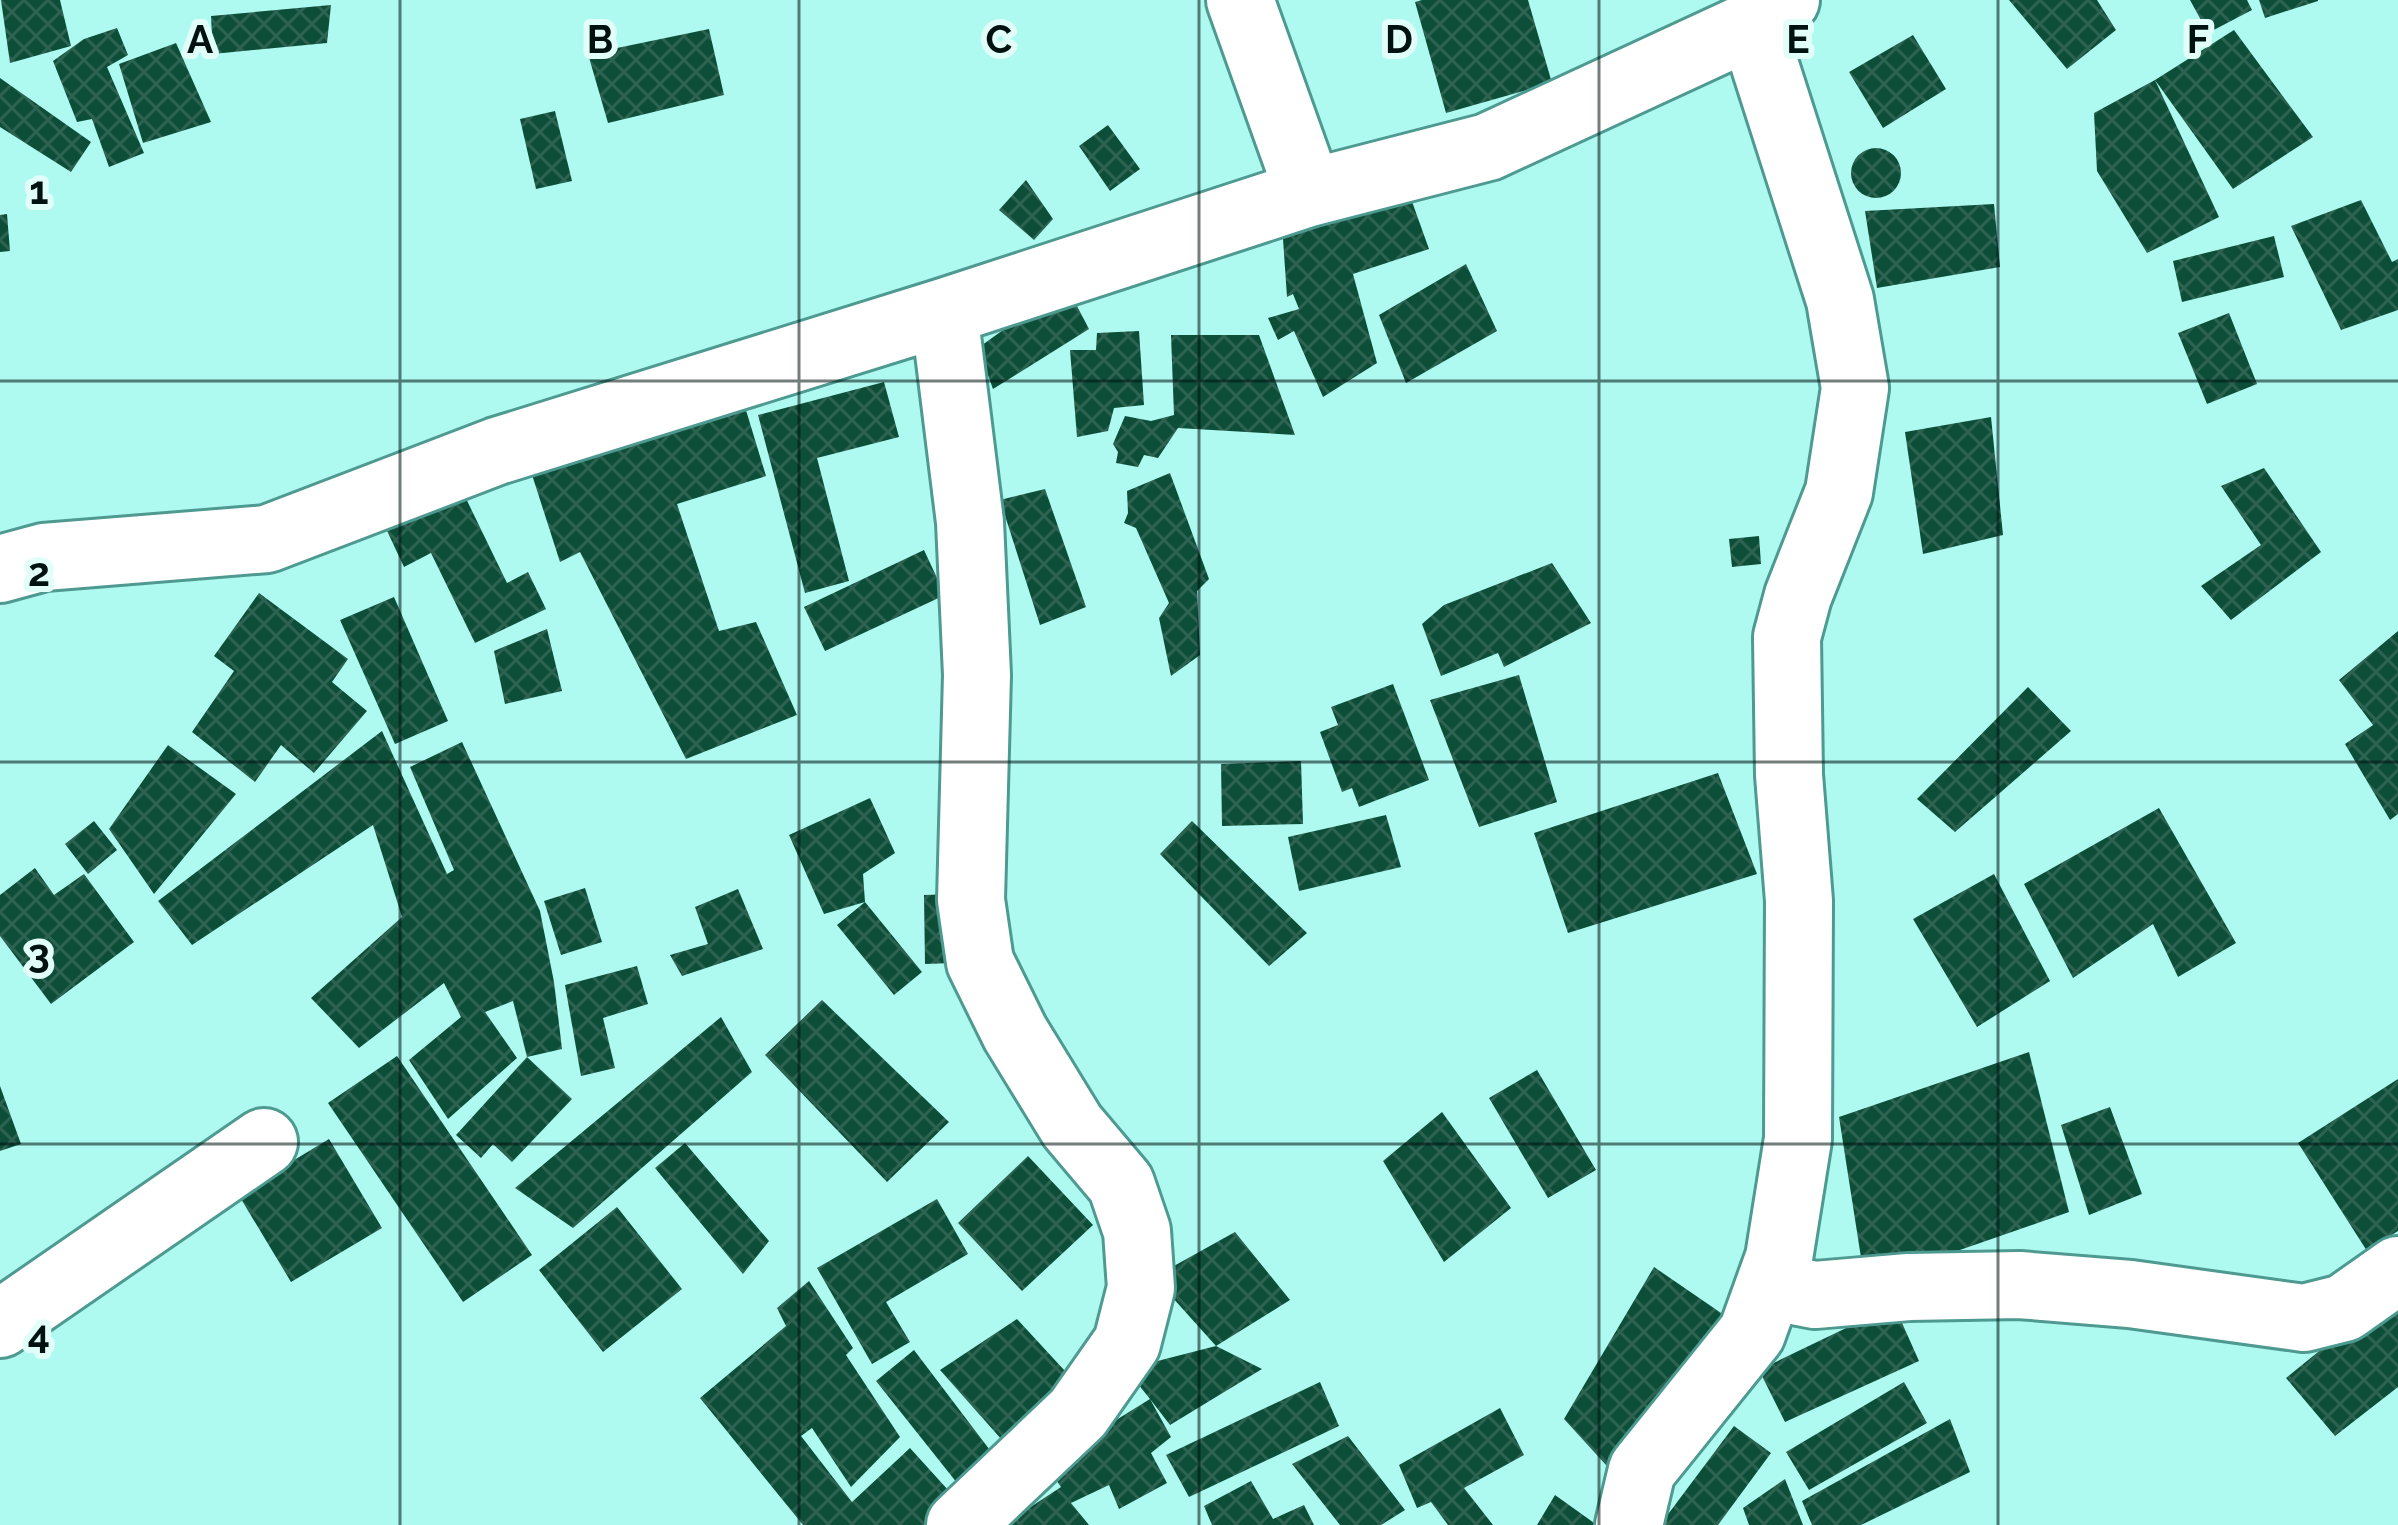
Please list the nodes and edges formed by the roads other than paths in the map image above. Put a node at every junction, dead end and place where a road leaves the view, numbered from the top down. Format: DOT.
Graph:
graph roads {
  1 [pos="1240,0"];
  2 [pos="1769,12"];
  3 [pos="1309,193"];
  4 [pos="944,313"];
  5 [pos="0,569"];
  6 [pos="264,1142"];
  7 [pos="2398,1270"];
  8 [pos="1769,1286"];
  9 [pos="0,1324"];
  10 [pos="960,1525"];
  11 [pos="1629,1525"];
  1 -- 3 [label="street"];
  2 -- 3 [label="street"];
  2 -- 8 [label="street"];
  3 -- 4 [label="street"];
  4 -- 5 [label="street"];
  4 -- 10 [label="street"];
  6 -- 9 [label="street"];
  7 -- 8 [label="street"];
  8 -- 11 [label="street"];
}
